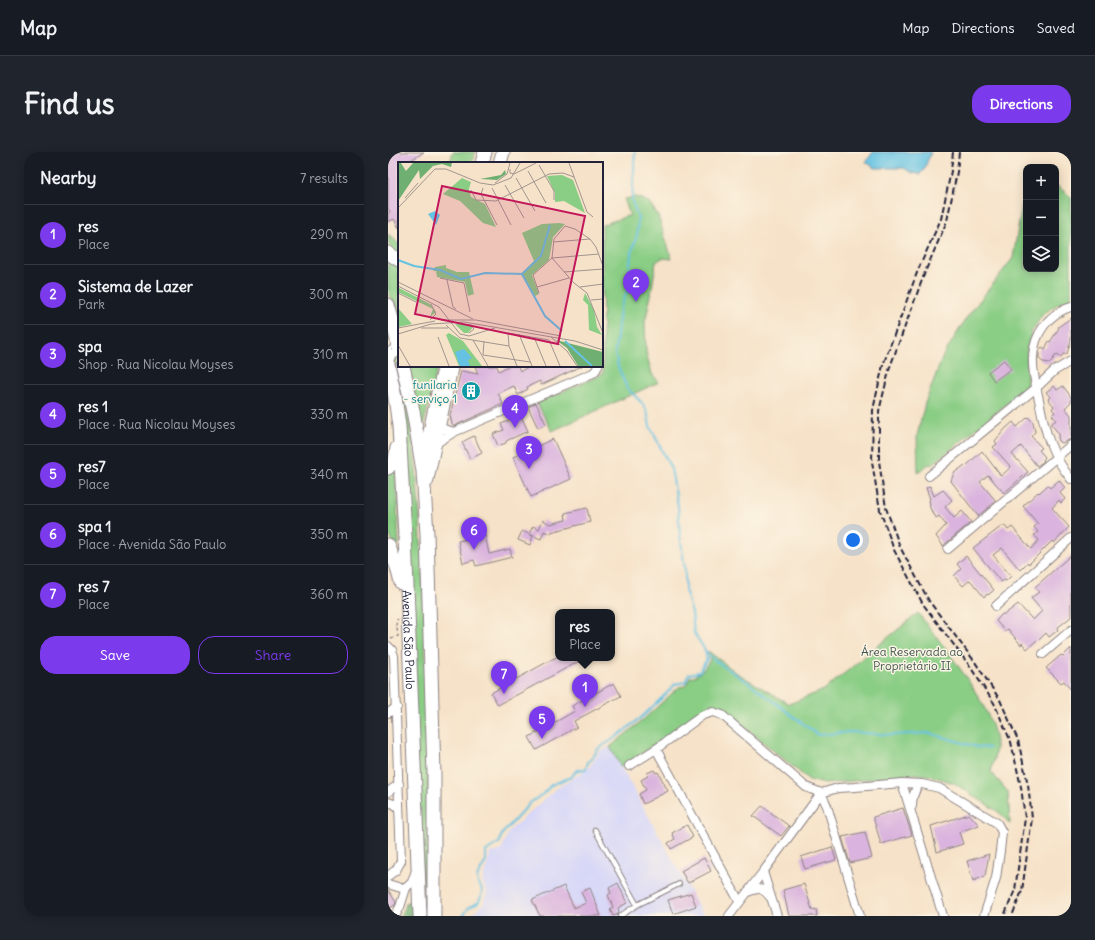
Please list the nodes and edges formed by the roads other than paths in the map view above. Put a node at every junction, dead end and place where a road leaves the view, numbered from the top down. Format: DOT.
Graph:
graph roads {
  1 [pos="485,152"];
  2 [pos="502,152"];
  3 [pos="482,162"];
  4 [pos="500,162"];
  5 [pos="388,253"];
  6 [pos="398,259"];
  7 [pos="388,305"];
  8 [pos="1071,307"];
  9 [pos="396,327"];
  10 [pos="388,338"];
  11 [pos="398,341"];
  12 [pos="398,349"];
  13 [pos="1071,362"];
  14 [pos="388,363"];
  15 [pos="403,367"];
  16 [pos="445,367"];
  17 [pos="454,367"];
  18 [pos="597,368"];
  19 [pos="1036,388"];
  20 [pos="399,426"];
  21 [pos="441,428"];
  22 [pos="454,432"];
  23 [pos="438,442"];
  24 [pos="1071,445"];
  25 [pos="1056,458"];
  26 [pos="388,468"];
  27 [pos="929,476"];
  28 [pos="425,477"];
  29 [pos="1071,479"];
  30 [pos="1071,538"];
  31 [pos="388,545"];
  32 [pos="948,549"];
  33 [pos="996,606"];
  34 [pos="403,619"];
  35 [pos="1071,630"];
  36 [pos="388,646"];
  37 [pos="1043,654"];
  38 [pos="397,707"];
  39 [pos="388,713"];
  40 [pos="388,720"];
  41 [pos="397,730"];
  42 [pos="656,749"];
  43 [pos="629,766"];
  44 [pos="902,783"];
  45 [pos="399,784"];
  46 [pos="919,784"];
  47 [pos="388,792"];
  48 [pos="821,793"];
  49 [pos="814,801"];
  50 [pos="388,802"];
  51 [pos="399,808"];
  52 [pos="912,813"];
  53 [pos="831,819"];
  54 [pos="596,830"];
  55 [pos="418,858"];
  56 [pos="763,872"];
  57 [pos="388,876"];
  58 [pos="388,884"];
  59 [pos="679,884"];
  60 [pos="405,892"];
  61 [pos="747,893"];
  62 [pos="772,900"];
  63 [pos="739,901"];
  64 [pos="637,905"];
  65 [pos="420,910"];
  66 [pos="395,916"];
  67 [pos="434,916"];
  68 [pos="620,916"];
  69 [pos="729,916"];
  70 [pos="776,916"];
  71 [pos="860,916"];
  72 [pos="943,916"];
  73 [pos="984,916"];
  1 -- 3 [label="main road"];
  2 -- 4 [label="main road"];
  5 -- 6 [label="main road"];
  7 -- 9 [label="main road"];
  8 -- 19 [label="street"];
  9 -- 10 [label="main road"];
  9 -- 11 [label="main road, bridge"];
  12 -- 14 [label="main road"];
  13 -- 19 [label="street"];
  14 -- 20 [label="main road, Avenida São Paulo"];
  15 -- 28 [label="main road, Avenida São Paulo"];
  16 -- 28 [label="main road"];
  17 -- 21 [label="street"];
  18 -- 22 [label="street"];
  19 -- 25 [label="street"];
  19 -- 27 [label="street"];
  20 -- 26 [label="main road"];
  20 -- 34 [label="main road, Avenida São Paulo"];
  21 -- 22 [label="street"];
  21 -- 23 [label="street"];
  22 -- 23 [label="street"];
  23 -- 28 [label="street"];
  24 -- 25 [label="street"];
  25 -- 29 [label="street"];
  25 -- 32 [label="street"];
  28 -- 67 [label="main road, Avenida São Paulo"];
  30 -- 33 [label="street"];
  31 -- 34 [label="main road"];
  34 -- 55 [label="main road, Avenida São Paulo"];
  35 -- 37 [label="street"];
  36 -- 38 [label="street"];
  38 -- 39 [label="street"];
  38 -- 41 [label="street"];
  40 -- 41 [label="street"];
  41 -- 45 [label="street"];
  42 -- 43 [label="street"];
  42 -- 48 [label="street"];
  42 -- 63 [label="street"];
  44 -- 46 [label="street"];
  44 -- 48 [label="street"];
  44 -- 52 [label="street"];
  45 -- 47 [label="street"];
  45 -- 51 [label="street"];
  46 -- 52 [label="street"];
  46 -- 73 [label="street"];
  48 -- 49 [label="street"];
  48 -- 53 [label="street"];
  49 -- 53 [label="street"];
  49 -- 56 [label="street"];
  50 -- 51 [label="street"];
  51 -- 57 [label="street"];
  52 -- 72 [label="street"];
  53 -- 71 [label="street"];
  54 -- 64 [label="lane"];
  55 -- 60 [label="street"];
  55 -- 65 [label="main road, Avenida São Paulo"];
  56 -- 61 [label="street"];
  56 -- 62 [label="street"];
  58 -- 60 [label="street"];
  59 -- 64 [label="lane"];
  60 -- 65 [label="street"];
  60 -- 66 [label="street"];
  61 -- 62 [label="street"];
  61 -- 63 [label="street"];
  62 -- 70 [label="street"];
  63 -- 69 [label="street"];
  64 -- 68 [label="lane"];
}
